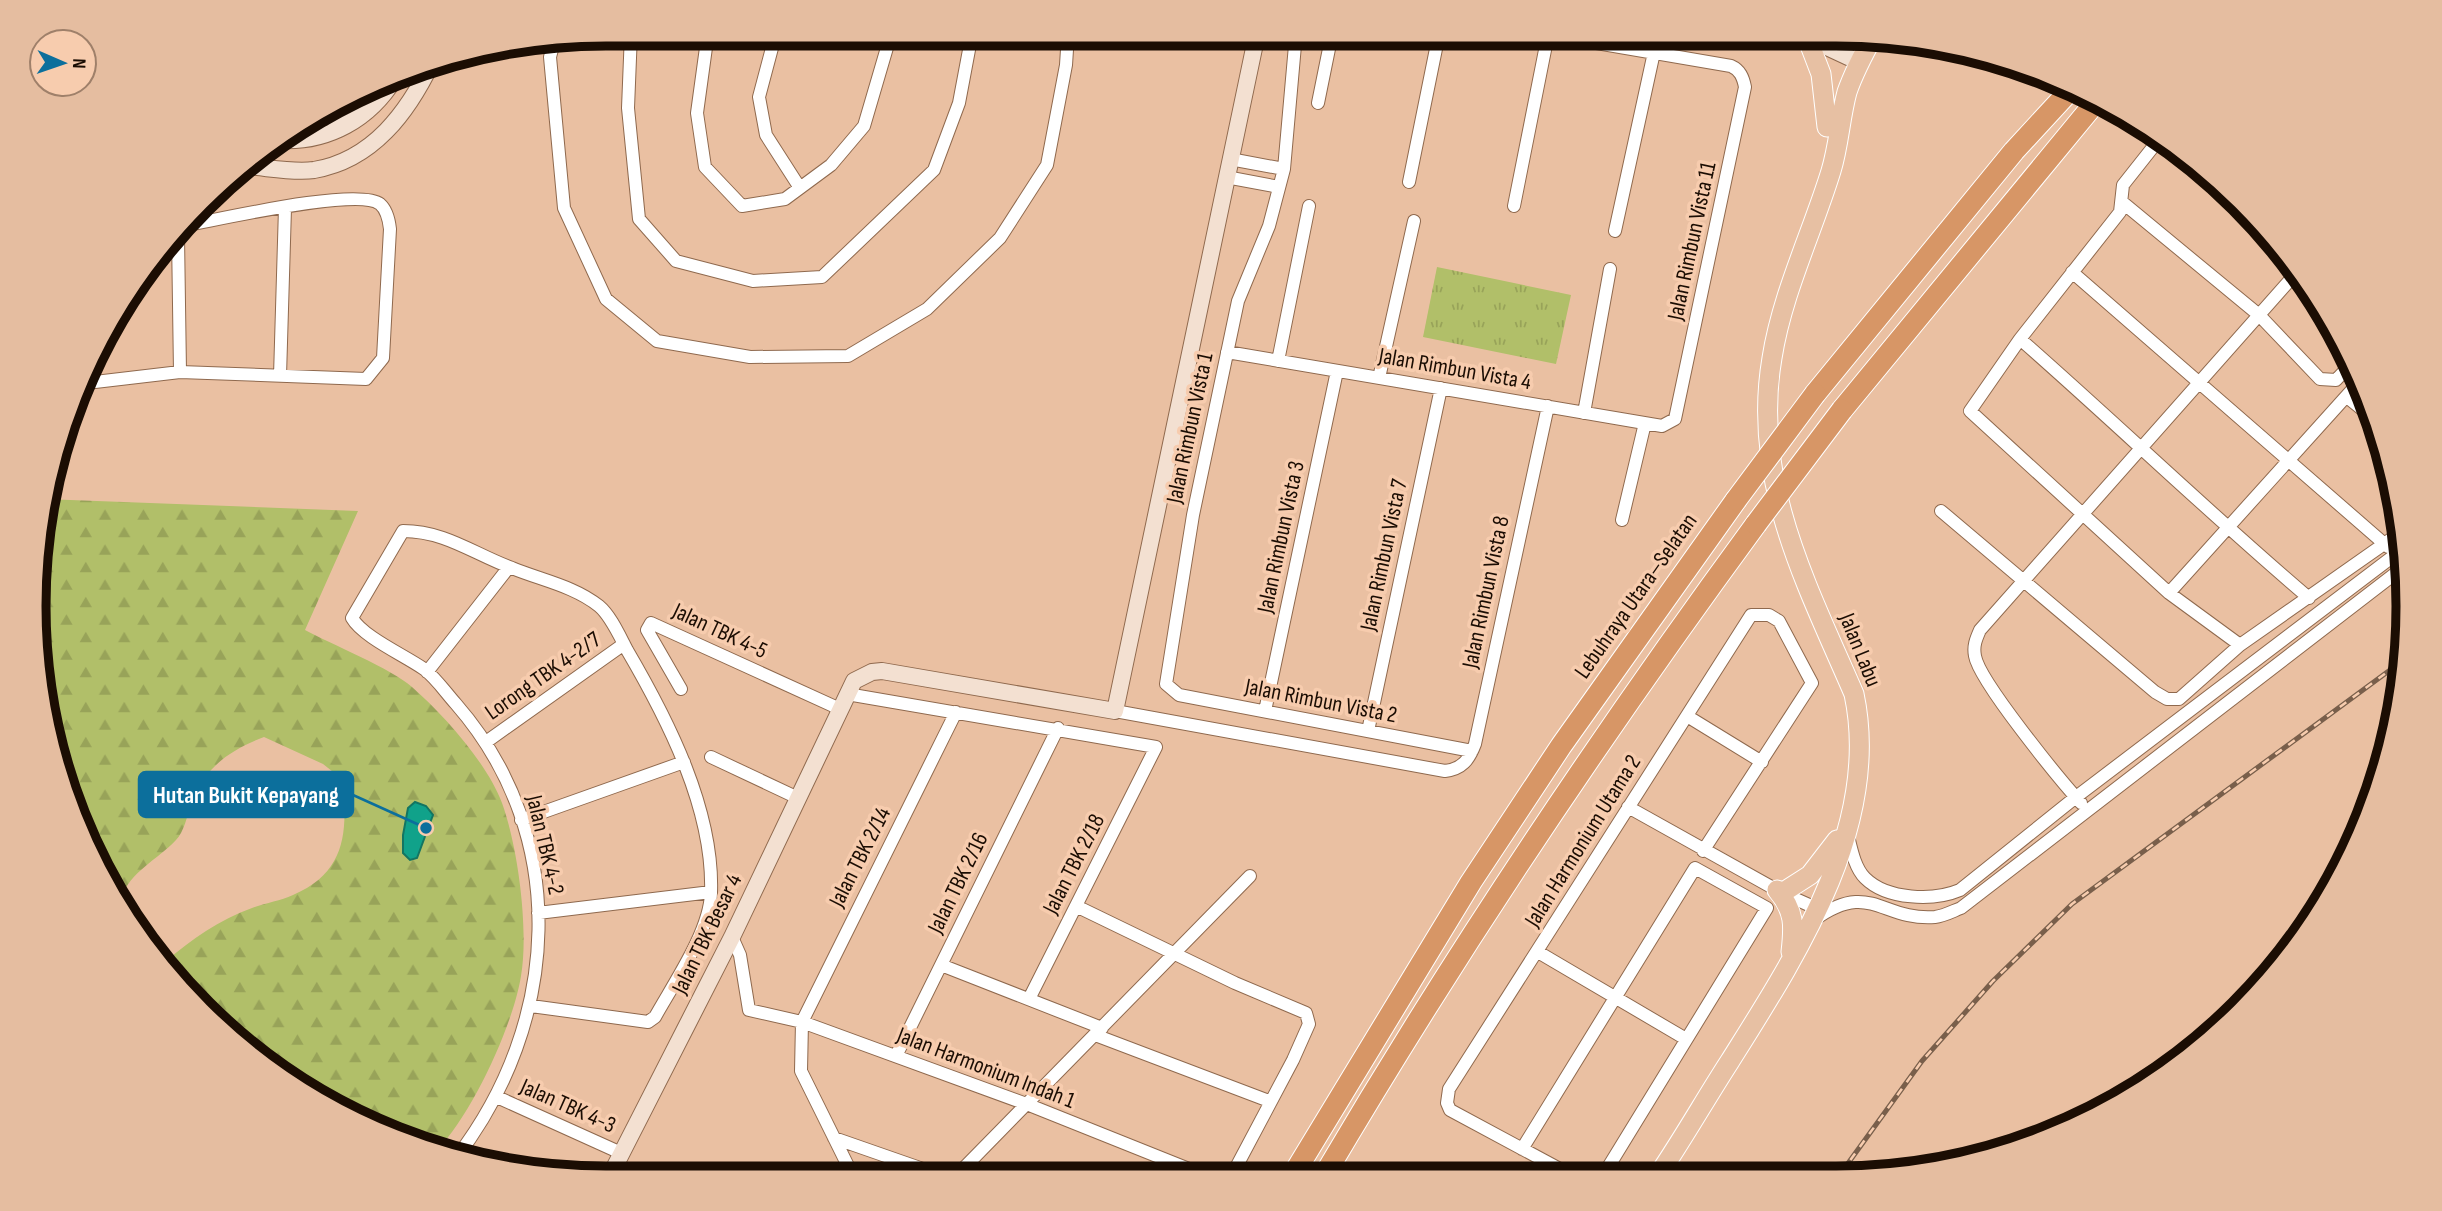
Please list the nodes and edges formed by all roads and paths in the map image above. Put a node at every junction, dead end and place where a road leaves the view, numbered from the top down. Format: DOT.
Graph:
graph roads {
  1 [pos="630,46"];
  2 [pos="706,46"];
  3 [pos="773,46"];
  4 [pos="887,46"];
  5 [pos="970,46"];
  6 [pos="1067,46"];
  7 [pos="1254,46"];
  8 [pos="1295,46"];
  9 [pos="1330,46"];
  10 [pos="1437,46"];
  11 [pos="1544,46"];
  12 [pos="1608,46"];
  13 [pos="1656,46"];
  14 [pos="1807,46"];
  15 [pos="1857,47"];
  16 [pos="1858,47"];
  17 [pos="552,48"];
  18 [pos="1654,55"];
  19 [pos="426,75"];
  20 [pos="384,91"];
  21 [pos="2066,95"];
  22 [pos="1318,103"];
  23 [pos="2091,107"];
  24 [pos="366,113"];
  25 [pos="334,116"];
  26 [pos="1827,127"];
  27 [pos="293,141"];
  28 [pos="2155,145"];
  29 [pos="1230,159"];
  30 [pos="258,167"];
  31 [pos="265,167"];
  32 [pos="255,169"];
  33 [pos="1284,169"];
  34 [pos="1226,177"];
  35 [pos="1409,182"];
  36 [pos="1279,187"];
  37 [pos="800,188"];
  38 [pos="1822,195"];
  39 [pos="2122,202"];
  40 [pos="1309,206"];
  41 [pos="1514,206"];
  42 [pos="285,208"];
  43 [pos="1414,221"];
  44 [pos="196,224"];
  45 [pos="1615,231"];
  46 [pos="178,243"];
  47 [pos="1610,269"];
  48 [pos="2072,272"];
  49 [pos="2291,279"];
  50 [pos="2259,315"];
  51 [pos="2020,339"];
  52 [pos="1227,352"];
  53 [pos="1278,361"];
  54 [pos="1337,371"];
  55 [pos="2345,371"];
  56 [pos="180,372"];
  57 [pos="280,376"];
  58 [pos="1379,378"];
  59 [pos="2200,382"];
  60 [pos="92,383"];
  61 [pos="1441,388"];
  62 [pos="2353,390"];
  63 [pos="2347,397"];
  64 [pos="1548,406"];
  65 [pos="2360,408"];
  66 [pos="1584,412"];
  67 [pos="1675,419"];
  68 [pos="1645,423"];
  69 [pos="2142,447"];
  70 [pos="2291,460"];
  71 [pos="1941,511"];
  72 [pos="2081,515"];
  73 [pos="1622,520"];
  74 [pos="2229,530"];
  75 [pos="2392,538"];
  76 [pos="2384,544"];
  77 [pos="2393,548"];
  78 [pos="2394,556"];
  79 [pos="509,567"];
  80 [pos="2395,574"];
  81 [pos="2024,579"];
  82 [pos="2169,593"];
  83 [pos="2309,598"];
  84 [pos="624,644"];
  85 [pos="2240,645"];
  86 [pos="428,672"];
  87 [pos="1166,684"];
  88 [pos="681,689"];
  89 [pos="844,701"];
  90 [pos="1115,711"];
  91 [pos="1265,711"];
  92 [pos="956,712"];
  93 [pos="1687,716"];
  94 [pos="1058,728"];
  95 [pos="1368,731"];
  96 [pos="486,742"];
  97 [pos="1472,751"];
  98 [pos="711,757"];
  99 [pos="684,762"];
  100 [pos="1762,762"];
  101 [pos="2076,797"];
  102 [pos="798,798"];
  103 [pos="1628,807"];
  104 [pos="2089,811"];
  105 [pos="521,820"];
  106 [pos="1846,828"];
  107 [pos="1703,851"];
  108 [pos="1250,876"];
  109 [pos="711,892"];
  110 [pos="1775,897"];
  111 [pos="1076,906"];
  112 [pos="538,913"];
  113 [pos="1815,915"];
  114 [pos="732,937"];
  115 [pos="1538,952"];
  116 [pos="1175,953"];
  117 [pos="941,965"];
  118 [pos="1788,967"];
  119 [pos="1029,999"];
  120 [pos="1615,1000"];
  121 [pos="531,1006"];
  122 [pos="802,1022"];
  123 [pos="1098,1032"];
  124 [pos="1686,1039"];
  125 [pos="896,1056"];
  126 [pos="497,1097"];
  127 [pos="1269,1101"];
  128 [pos="1029,1105"];
  129 [pos="834,1138"];
  130 [pos="464,1147"];
  131 [pos="1522,1149"];
  132 [pos="621,1153"];
  133 [pos="615,1166"];
  134 [pos="848,1166"];
  135 [pos="916,1166"];
  136 [pos="966,1166"];
  137 [pos="1182,1166"];
  138 [pos="1236,1166"];
  139 [pos="1298,1166"];
  140 [pos="1330,1166"];
  141 [pos="1554,1166"];
  142 [pos="1609,1166"];
  143 [pos="1666,1166"];
  1 -- 5 [label="street"];
  2 -- 37 [label="street"];
  3 -- 37 [label="street"];
  4 -- 37 [label="street"];
  6 -- 17 [label="street"];
  7 -- 29 [label="street"];
  8 -- 33 [label="street, Jalan Rimbun Vista 1"];
  9 -- 22 [label="street"];
  10 -- 35 [label="street"];
  11 -- 41 [label="street"];
  12 -- 18 [label="street"];
  13 -- 18 [label="street"];
  14 -- 26 [label="main road"];
  15 -- 26 [label="main road, Jalan Labu"];
  16 -- 38 [label="main road, Jalan Labu"];
  18 -- 45 [label="street"];
  18 -- 67 [label="street, Jalan Rimbun Vista 11"];
  19 -- 31 [label="street"];
  20 -- 24 [label="street"];
  21 -- 139 [label="highway, Lebuhraya Utara–Selatan, bridge"];
  23 -- 140 [label="highway, bridge"];
  24 -- 25 [label="street"];
  24 -- 27 [label="street"];
  26 -- 38 [label="main road, Jalan Labu"];
  28 -- 39 [label="street"];
  29 -- 33 [label="street"];
  29 -- 34 [label="street"];
  30 -- 31 [label="street"];
  31 -- 32 [label="street"];
  33 -- 36 [label="street, Jalan Rimbun Vista 1"];
  34 -- 36 [label="street"];
  34 -- 90 [label="street"];
  36 -- 52 [label="street, Jalan Rimbun Vista 1"];
  38 -- 106 [label="main road, Jalan Labu"];
  39 -- 48 [label="street"];
  39 -- 50 [label="street"];
  40 -- 53 [label="street"];
  42 -- 44 [label="street"];
  42 -- 57 [label="street"];
  42 -- 57 [label="street"];
  43 -- 58 [label="street"];
  46 -- 56 [label="street"];
  47 -- 66 [label="street"];
  48 -- 51 [label="street"];
  48 -- 59 [label="street"];
  49 -- 50 [label="street"];
  50 -- 55 [label="street"];
  50 -- 59 [label="street"];
  51 -- 69 [label="street"];
  51 -- 72 [label="street"];
  52 -- 53 [label="street, Jalan Rimbun Vista 4"];
  52 -- 87 [label="street, Jalan Rimbun Vista 1"];
  53 -- 54 [label="street, Jalan Rimbun Vista 4"];
  54 -- 58 [label="street, Jalan Rimbun Vista 4"];
  54 -- 91 [label="street, Jalan Rimbun Vista 3"];
  56 -- 57 [label="street"];
  56 -- 60 [label="street"];
  58 -- 61 [label="street, Jalan Rimbun Vista 4"];
  59 -- 69 [label="street"];
  59 -- 70 [label="street"];
  61 -- 64 [label="street, Jalan Rimbun Vista 4"];
  61 -- 95 [label="street, Jalan Rimbun Vista 7"];
  62 -- 63 [label="street"];
  63 -- 65 [label="street"];
  63 -- 70 [label="street"];
  64 -- 66 [label="street, Jalan Rimbun Vista 4"];
  64 -- 97 [label="street, Jalan Rimbun Vista 8"];
  66 -- 68 [label="street, Jalan Rimbun Vista 4"];
  67 -- 68 [label="street, Jalan Rimbun Vista 4"];
  68 -- 73 [label="street"];
  69 -- 72 [label="street"];
  69 -- 74 [label="street"];
  70 -- 74 [label="street"];
  70 -- 76 [label="street"];
  71 -- 81 [label="street"];
  72 -- 81 [label="street"];
  72 -- 82 [label="street"];
  74 -- 82 [label="street"];
  74 -- 83 [label="street"];
  75 -- 76 [label="street"];
  76 -- 77 [label="street"];
  76 -- 83 [label="street"];
  78 -- 101 [label="street"];
  79 -- 84 [label="street"];
  79 -- 86 [label="street"];
  79 -- 86 [label="street, Jalan TBK 4-2"];
  80 -- 104 [label="street"];
  81 -- 85 [label="street"];
  81 -- 101 [label="street"];
  82 -- 85 [label="street"];
  83 -- 85 [label="street"];
  84 -- 96 [label="street, Lorong TBK 4-2/7"];
  84 -- 99 [label="street"];
  86 -- 96 [label="street, Jalan TBK 4-2"];
  87 -- 91 [label="street, Jalan Rimbun Vista 2"];
  88 -- 89 [label="street, Jalan TBK 4-5"];
  89 -- 90 [label="street"];
  89 -- 92 [label="street"];
  89 -- 102 [label="street, Jalan TBK Besar 4"];
  90 -- 97 [label="street"];
  91 -- 95 [label="street, Jalan Rimbun Vista 2"];
  92 -- 94 [label="street"];
  92 -- 122 [label="street, Jalan TBK 2/14"];
  93 -- 100 [label="street"];
  93 -- 100 [label="street, Jalan Harmonium Utama 2"];
  93 -- 103 [label="street, Jalan Harmonium Utama 2"];
  94 -- 111 [label="street, Jalan TBK 2/18"];
  94 -- 117 [label="street, Jalan TBK 2/16"];
  95 -- 97 [label="street, Jalan Rimbun Vista 2"];
  96 -- 105 [label="street, Jalan TBK 4-2"];
  98 -- 102 [label="street"];
  99 -- 105 [label="street"];
  99 -- 109 [label="street"];
  100 -- 107 [label="street"];
  101 -- 104 [label="street"];
  101 -- 106 [label="street"];
  102 -- 114 [label="street, Jalan TBK Besar 4"];
  103 -- 107 [label="street"];
  103 -- 115 [label="street, Jalan Harmonium Utama 2"];
  104 -- 113 [label="street"];
  105 -- 112 [label="street, Jalan TBK 4-2"];
  106 -- 110 [label="main road"];
  106 -- 113 [label="main road, Jalan Labu"];
  107 -- 110 [label="street"];
  108 -- 116 [label="street"];
  109 -- 112 [label="street"];
  109 -- 121 [label="street"];
  110 -- 113 [label="street"];
  110 -- 118 [label="main road"];
  110 -- 120 [label="street"];
  110 -- 124 [label="street"];
  111 -- 116 [label="street"];
  111 -- 119 [label="street, Jalan TBK 2/18"];
  112 -- 121 [label="street, Jalan TBK 4-2"];
  113 -- 118 [label="main road, Jalan Labu"];
  114 -- 122 [label="street, Jalan Harmonium Indah 1"];
  114 -- 132 [label="street, Jalan TBK Besar 4"];
  115 -- 120 [label="street"];
  115 -- 131 [label="street, Jalan Harmonium Utama 2"];
  116 -- 123 [label="street"];
  116 -- 127 [label="street"];
  117 -- 119 [label="street"];
  117 -- 125 [label="street, Jalan TBK 2/16"];
  118 -- 143 [label="main road, Jalan Labu"];
  119 -- 123 [label="street"];
  120 -- 124 [label="street"];
  120 -- 131 [label="street"];
  121 -- 126 [label="street, Jalan TBK 4-2"];
  122 -- 125 [label="street, Jalan Harmonium Indah 1"];
  122 -- 129 [label="street"];
  123 -- 127 [label="street"];
  123 -- 128 [label="street"];
  124 -- 142 [label="street"];
  125 -- 128 [label="street, Jalan Harmonium Indah 1"];
  126 -- 130 [label="street, Jalan TBK 4-2"];
  126 -- 132 [label="street, Jalan TBK 4-3"];
  127 -- 138 [label="street"];
  128 -- 136 [label="street"];
  128 -- 137 [label="street, Jalan Harmonium Indah 1"];
  129 -- 134 [label="street"];
  129 -- 135 [label="street"];
  131 -- 141 [label="street"];
  132 -- 133 [label="street, Jalan TBK Besar 4"];
}
